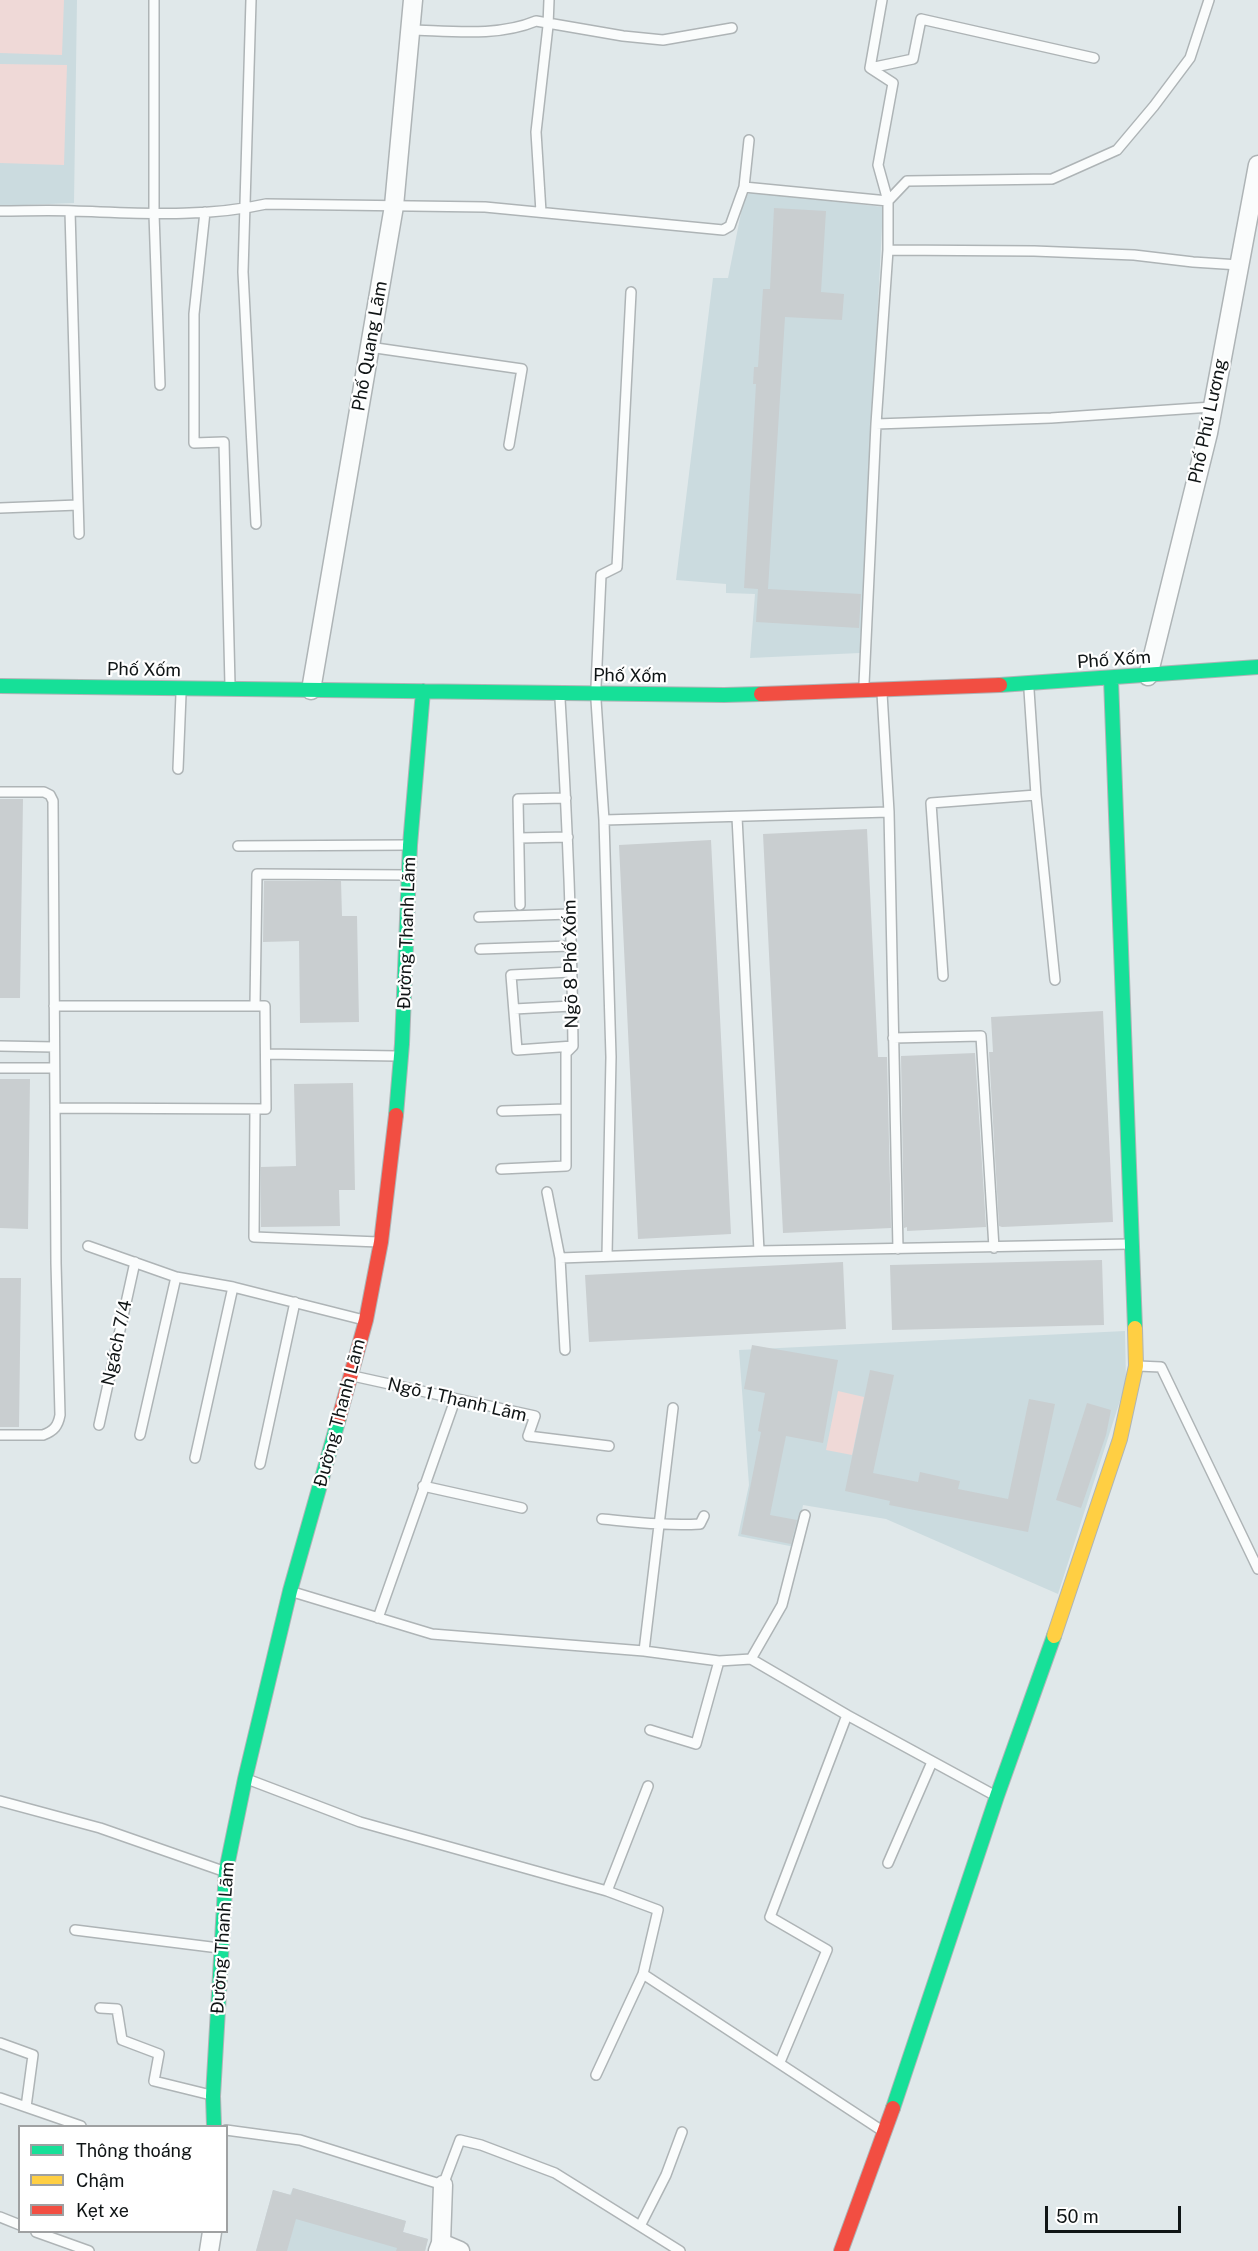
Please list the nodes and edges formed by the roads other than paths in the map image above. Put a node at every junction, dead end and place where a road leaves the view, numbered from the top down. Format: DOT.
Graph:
graph roads {
  1 [pos="154,0"];
  2 [pos="250,0"];
  3 [pos="413,0"];
  4 [pos="549,0"];
  5 [pos="882,0"];
  6 [pos="1209,0"];
  7 [pos="548,23"];
  8 [pos="732,28"];
  9 [pos="410,30"];
  10 [pos="1094,58"];
  11 [pos="870,68"];
  12 [pos="748,140"];
  13 [pos="1258,165"];
  14 [pos="744,187"];
  15 [pos="888,201"];
  16 [pos="394,206"];
  17 [pos="244,209"];
  18 [pos="0,211"];
  19 [pos="70,211"];
  20 [pos="205,212"];
  21 [pos="541,212"];
  22 [pos="154,214"];
  23 [pos="888,250"];
  24 [pos="1239,265"];
  25 [pos="631,292"];
  26 [pos="369,347"];
  27 [pos="160,385"];
  28 [pos="1212,407"];
  29 [pos="876,424"];
  30 [pos="509,445"];
  31 [pos="78,505"];
  32 [pos="0,508"];
  33 [pos="256,524"];
  34 [pos="79,534"];
  35 [pos="1258,667"];
  36 [pos="1148,676"];
  37 [pos="1111,679"];
  38 [pos="1028,684"];
  39 [pos="0,686"];
  40 [pos="181,688"];
  41 [pos="882,688"];
  42 [pos="230,689"];
  43 [pos="864,689"];
  44 [pos="311,690"];
  45 [pos="423,691"];
  46 [pos="560,693"];
  47 [pos="596,694"];
  48 [pos="178,769"];
  49 [pos="0,792"];
  50 [pos="1036,795"];
  51 [pos="566,798"];
  52 [pos="889,812"];
  53 [pos="737,817"];
  54 [pos="604,820"];
  55 [pos="568,837"];
  56 [pos="519,838"];
  57 [pos="410,845"];
  58 [pos="238,846"];
  59 [pos="409,875"];
  60 [pos="520,905"];
  61 [pos="570,914"];
  62 [pos="479,917"];
  63 [pos="571,945"];
  64 [pos="480,949"];
  65 [pos="571,972"];
  66 [pos="943,976"];
  67 [pos="1055,980"];
  68 [pos="54,1006"];
  69 [pos="255,1006"];
  70 [pos="573,1006"];
  71 [pos="514,1009"];
  72 [pos="893,1038"];
  73 [pos="573,1046"];
  74 [pos="0,1047"];
  75 [pos="54,1047"];
  76 [pos="266,1054"];
  77 [pos="401,1056"];
  78 [pos="0,1068"];
  79 [pos="54,1068"];
  80 [pos="56,1108"];
  81 [pos="255,1109"];
  82 [pos="566,1109"];
  83 [pos="502,1111"];
  84 [pos="501,1169"];
  85 [pos="547,1192"];
  86 [pos="381,1242"];
  87 [pos="1133,1244"];
  88 [pos="88,1245"];
  89 [pos="994,1248"];
  90 [pos="898,1249"];
  91 [pos="759,1251"];
  92 [pos="608,1256"];
  93 [pos="560,1258"];
  94 [pos="135,1262"];
  95 [pos="176,1277"];
  96 [pos="233,1287"];
  97 [pos="295,1302"];
  98 [pos="366,1320"];
  99 [pos="565,1350"];
  100 [pos="1131,1366"];
  101 [pos="351,1376"];
  102 [pos="455,1400"];
  103 [pos="673,1408"];
  104 [pos="99,1425"];
  105 [pos="0,1435"];
  106 [pos="140,1436"];
  107 [pos="609,1446"];
  108 [pos="195,1458"];
  109 [pos="260,1464"];
  110 [pos="423,1486"];
  111 [pos="522,1508"];
  112 [pos="805,1515"];
  113 [pos="704,1516"];
  114 [pos="602,1519"];
  115 [pos="658,1525"];
  116 [pos="1258,1569"];
  117 [pos="290,1591"];
  118 [pos="378,1618"];
  119 [pos="644,1651"];
  120 [pos="752,1659"];
  121 [pos="719,1661"];
  122 [pos="847,1715"];
  123 [pos="650,1730"];
  124 [pos="932,1762"];
  125 [pos="245,1779"];
  126 [pos="648,1786"];
  127 [pos="997,1796"];
  128 [pos="0,1801"];
  129 [pos="888,1863"];
  130 [pos="226,1871"];
  131 [pos="607,1891"];
  132 [pos="75,1930"];
  133 [pos="221,1948"];
  134 [pos="643,1974"];
  135 [pos="100,2008"];
  136 [pos="0,2043"];
  137 [pos="780,2062"];
  138 [pos="596,2076"];
  139 [pos="213,2096"];
  140 [pos="0,2099"];
  141 [pos="26,2107"];
  142 [pos="76,2125"];
  143 [pos="214,2125"];
  144 [pos="228,2130"];
  145 [pos="682,2132"];
  146 [pos="885,2132"];
  147 [pos="443,2185"];
  148 [pos="0,2217"];
  149 [pos="18,2224"];
  150 [pos="640,2226"];
  151 [pos="39,2233"];
  152 [pos="212,2233"];
  153 [pos="440,2247"];
  154 [pos="89,2251"];
  155 [pos="209,2251"];
  156 [pos="460,2251"];
  157 [pos="680,2251"];
  158 [pos="841,2251"];
  1 -- 22 [label="lane"];
  2 -- 17 [label="lane"];
  3 -- 9 [label="street, Phố Quang Lãm"];
  4 -- 7 [label="lane"];
  5 -- 11 [label="lane"];
  6 -- 15 [label="lane"];
  7 -- 8 [label="lane"];
  7 -- 9 [label="lane"];
  7 -- 21 [label="lane"];
  9 -- 16 [label="street, Phố Quang Lãm"];
  10 -- 11 [label="lane"];
  11 -- 15 [label="lane"];
  12 -- 14 [label="lane"];
  13 -- 24 [label="street, Phố Phú Lương"];
  14 -- 15 [label="lane"];
  14 -- 21 [label="lane"];
  15 -- 23 [label="lane"];
  16 -- 17 [label="lane"];
  16 -- 21 [label="lane"];
  16 -- 26 [label="street, Phố Quang Lãm"];
  17 -- 20 [label="lane"];
  17 -- 33 [label="lane"];
  18 -- 19 [label="lane"];
  19 -- 22 [label="lane"];
  19 -- 31 [label="lane"];
  20 -- 22 [label="lane"];
  20 -- 42 [label="lane"];
  22 -- 27 [label="lane"];
  23 -- 24 [label="lane"];
  23 -- 29 [label="lane"];
  24 -- 28 [label="street, Phố Phú Lương"];
  25 -- 47 [label="lane"];
  26 -- 30 [label="lane"];
  26 -- 44 [label="street, Phố Quang Lãm"];
  28 -- 29 [label="lane"];
  28 -- 36 [label="street, Phố Phú Lương"];
  29 -- 43 [label="lane"];
  31 -- 32 [label="lane"];
  31 -- 34 [label="lane"];
  35 -- 36 [label="main road, Phố Xốm"];
  36 -- 37 [label="main road, Phố Xốm"];
  37 -- 38 [label="main road, Phố Xốm"];
  37 -- 87 [label="main road"];
  38 -- 41 [label="main road, Phố Xốm"];
  38 -- 50 [label="lane"];
  39 -- 40 [label="main road, Phố Xốm"];
  40 -- 42 [label="main road, Phố Xốm"];
  40 -- 48 [label="lane"];
  41 -- 43 [label="main road, Phố Xốm"];
  41 -- 52 [label="lane"];
  42 -- 44 [label="main road, Phố Xốm"];
  43 -- 47 [label="main road, Phố Xốm"];
  44 -- 45 [label="main road, Phố Xốm"];
  45 -- 46 [label="main road, Phố Xốm"];
  45 -- 57 [label="main road, Đường Thanh Lãm"];
  46 -- 47 [label="main road, Phố Xốm"];
  46 -- 51 [label="lane, Ngõ 8 Phố Xốm"];
  47 -- 54 [label="lane"];
  49 -- 68 [label="lane"];
  50 -- 66 [label="lane"];
  50 -- 67 [label="lane"];
  51 -- 55 [label="lane, Ngõ 8 Phố Xốm"];
  51 -- 56 [label="lane"];
  52 -- 53 [label="lane"];
  52 -- 72 [label="lane"];
  53 -- 54 [label="lane"];
  53 -- 91 [label="lane"];
  54 -- 92 [label="lane"];
  55 -- 56 [label="lane"];
  55 -- 61 [label="lane, Ngõ 8 Phố Xốm"];
  56 -- 60 [label="lane"];
  57 -- 58 [label="lane"];
  57 -- 59 [label="main road, Đường Thanh Lãm"];
  59 -- 69 [label="lane"];
  59 -- 77 [label="main road, Đường Thanh Lãm"];
  61 -- 62 [label="lane"];
  61 -- 63 [label="lane, Ngõ 8 Phố Xốm"];
  63 -- 64 [label="lane"];
  63 -- 65 [label="lane, Ngõ 8 Phố Xốm"];
  65 -- 70 [label="lane, Ngõ 8 Phố Xốm"];
  65 -- 71 [label="lane"];
  68 -- 69 [label="lane"];
  68 -- 75 [label="lane"];
  69 -- 76 [label="lane"];
  70 -- 71 [label="lane"];
  70 -- 73 [label="lane, Ngõ 8 Phố Xốm"];
  71 -- 73 [label="lane"];
  72 -- 89 [label="lane"];
  72 -- 90 [label="lane"];
  73 -- 82 [label="lane, Ngõ 8 Phố Xốm"];
  74 -- 75 [label="lane"];
  75 -- 79 [label="lane"];
  76 -- 77 [label="lane"];
  76 -- 81 [label="lane"];
  77 -- 86 [label="main road, Đường Thanh Lãm"];
  78 -- 79 [label="lane"];
  79 -- 80 [label="lane"];
  80 -- 81 [label="lane"];
  80 -- 105 [label="lane"];
  81 -- 86 [label="lane"];
  82 -- 83 [label="lane"];
  82 -- 84 [label="lane, Ngõ 8 Phố Xốm"];
  85 -- 93 [label="lane"];
  86 -- 98 [label="main road, Đường Thanh Lãm"];
  87 -- 89 [label="lane"];
  87 -- 100 [label="main road"];
  88 -- 94 [label="lane"];
  89 -- 90 [label="lane"];
  90 -- 91 [label="lane"];
  91 -- 92 [label="lane"];
  92 -- 93 [label="lane"];
  93 -- 99 [label="lane"];
  94 -- 95 [label="lane"];
  94 -- 104 [label="lane, Ngách 7/4"];
  95 -- 96 [label="lane"];
  95 -- 106 [label="lane"];
  96 -- 97 [label="lane"];
  96 -- 108 [label="lane"];
  97 -- 98 [label="lane"];
  97 -- 109 [label="lane"];
  98 -- 101 [label="main road, Đường Thanh Lãm"];
  100 -- 116 [label="lane"];
  100 -- 127 [label="main road"];
  101 -- 102 [label="lane, Ngõ 1 Thanh Lãm"];
  101 -- 117 [label="main road, Đường Thanh Lãm"];
  102 -- 107 [label="lane, Ngõ 1 Thanh Lãm"];
  102 -- 110 [label="lane"];
  103 -- 115 [label="lane"];
  110 -- 111 [label="lane"];
  110 -- 118 [label="lane"];
  112 -- 120 [label="lane"];
  113 -- 115 [label="lane"];
  114 -- 115 [label="lane"];
  115 -- 119 [label="lane"];
  117 -- 118 [label="lane"];
  117 -- 125 [label="main road, Đường Thanh Lãm"];
  118 -- 119 [label="lane"];
  119 -- 121 [label="lane"];
  120 -- 121 [label="lane"];
  120 -- 122 [label="lane"];
  121 -- 123 [label="lane"];
  122 -- 124 [label="lane"];
  122 -- 137 [label="lane"];
  124 -- 127 [label="lane"];
  124 -- 129 [label="lane"];
  125 -- 130 [label="main road, Đường Thanh Lãm"];
  125 -- 131 [label="lane"];
  126 -- 131 [label="lane"];
  127 -- 146 [label="main road"];
  128 -- 130 [label="lane"];
  130 -- 133 [label="main road, Đường Thanh Lãm"];
  131 -- 134 [label="lane"];
  132 -- 133 [label="lane"];
  133 -- 139 [label="main road, Đường Thanh Lãm"];
  134 -- 137 [label="lane"];
  134 -- 138 [label="lane"];
  135 -- 139 [label="lane"];
  136 -- 141 [label="lane"];
  137 -- 146 [label="lane"];
  139 -- 143 [label="main road, Đường Thanh Lãm"];
  140 -- 141 [label="lane"];
  141 -- 142 [label="lane"];
  144 -- 147 [label="lane"];
  145 -- 150 [label="lane"];
  146 -- 158 [label="main road"];
  147 -- 150 [label="lane"];
  147 -- 153 [label="street"];
  148 -- 149 [label="lane"];
  150 -- 157 [label="lane"];
  151 -- 154 [label="lane"];
  152 -- 155 [label="street"];
  153 -- 156 [label="street"];
}
